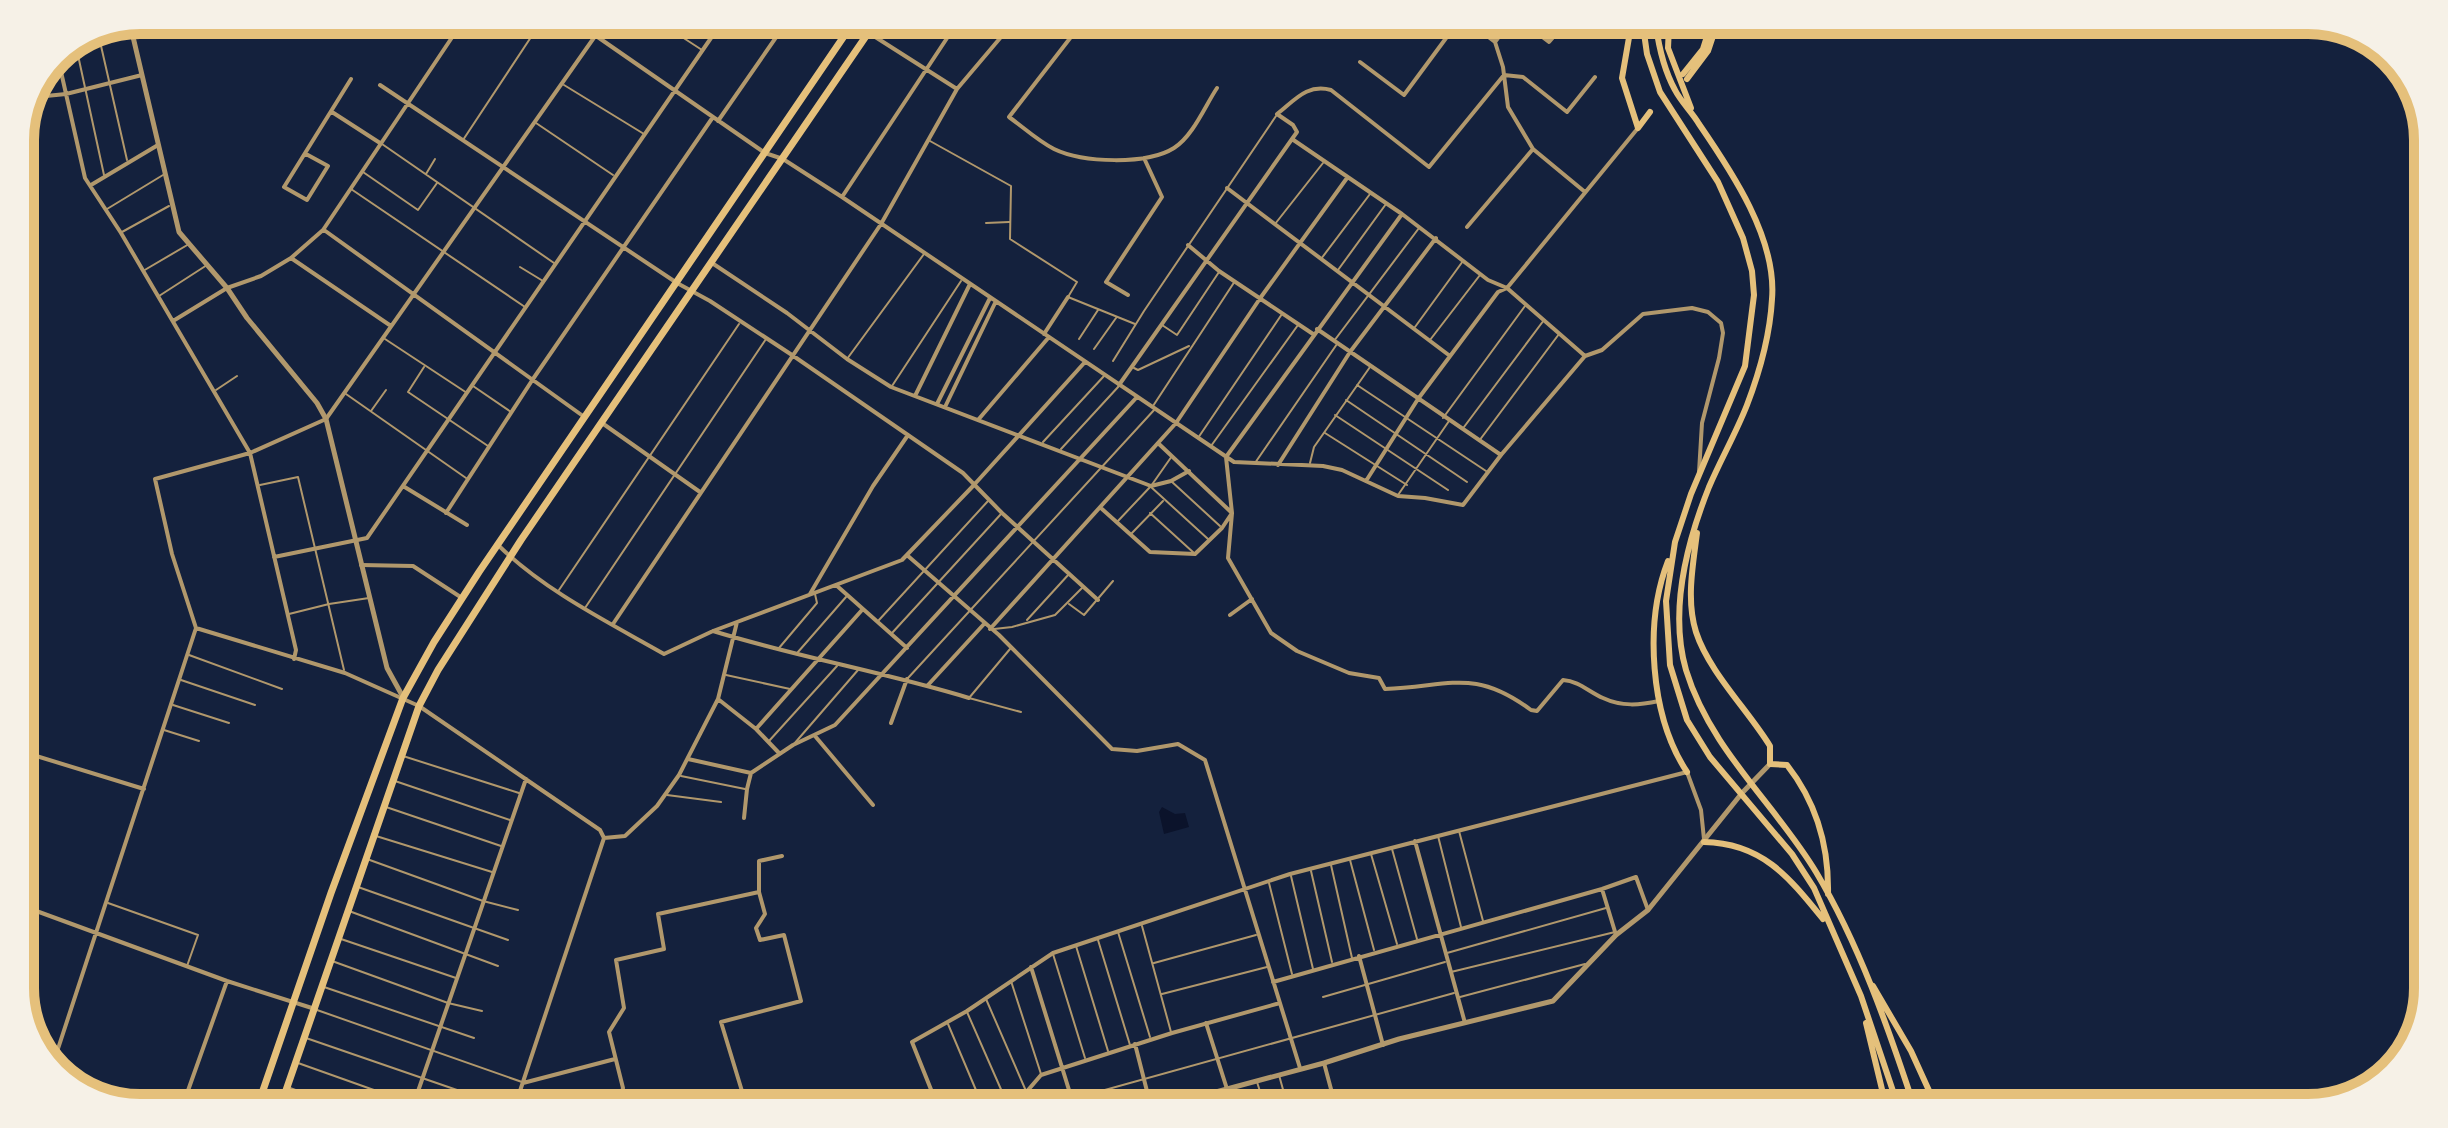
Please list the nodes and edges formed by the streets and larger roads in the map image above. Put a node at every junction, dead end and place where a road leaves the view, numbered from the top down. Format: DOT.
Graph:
graph roads {
  1 [pos="454,34"];
  2 [pos="592,34"];
  3 [pos="714,34"];
  4 [pos="778,34"];
  5 [pos="846,34"];
  6 [pos="868,34"];
  7 [pos="871,34"];
  8 [pos="949,34"];
  9 [pos="1004,34"];
  10 [pos="1073,34"];
  11 [pos="1449,34"];
  12 [pos="1484,34"];
  13 [pos="1501,34"];
  14 [pos="1538,34"];
  15 [pos="1556,34"];
  16 [pos="1630,34"];
  17 [pos="1644,34"];
  18 [pos="1657,34"];
  19 [pos="1669,34"];
  20 [pos="1712,34"];
  21 [pos="133,35"];
  22 [pos="595,36"];
  23 [pos="1495,42"];
  24 [pos="1360,62"];
  25 [pos="926,68"];
  26 [pos="61,70"];
  27 [pos="144,74"];
  28 [pos="1504,75"];
  29 [pos="1595,77"];
  30 [pos="1685,77"];
  31 [pos="351,79"];
  32 [pos="380,85"];
  33 [pos="1217,88"];
  34 [pos="957,89"];
  35 [pos="675,91"];
  36 [pos="66,94"];
  37 [pos="44,96"];
  38 [pos="408,104"];
  39 [pos="332,112"];
  40 [pos="1651,114"];
  41 [pos="713,117"];
  42 [pos="1696,119"];
  43 [pos="718,121"];
  44 [pos="1638,128"];
  45 [pos="1292,139"];
  46 [pos="158,144"];
  47 [pos="381,144"];
  48 [pos="1533,149"];
  49 [pos="765,153"];
  50 [pos="306,154"];
  51 [pos="1144,158"];
  52 [pos="783,159"];
  53 [pos="503,167"];
  54 [pos="1347,178"];
  55 [pos="91,185"];
  56 [pos="1227,188"];
  57 [pos="1585,192"];
  58 [pos="842,197"];
  59 [pos="1246,202"];
  60 [pos="1402,214"];
  61 [pos="586,221"];
  62 [pos="881,224"];
  63 [pos="1467,227"];
  64 [pos="323,230"];
  65 [pos="1436,238"];
  66 [pos="1300,243"];
  67 [pos="1188,245"];
  68 [pos="624,247"];
  69 [pos="291,258"];
  70 [pos="1206,259"];
  71 [pos="712,263"];
  72 [pos="677,283"];
  73 [pos="1352,283"];
  74 [pos="970,284"];
  75 [pos="227,288"];
  76 [pos="1507,288"];
  77 [pos="693,292"];
  78 [pos="414,294"];
  79 [pos="1128,295"];
  80 [pos="1068,297"];
  81 [pos="1261,297"];
  82 [pos="993,299"];
  83 [pos="1385,308"];
  84 [pos="173,321"];
  85 [pos="392,327"];
  86 [pos="810,331"];
  87 [pos="1315,332"];
  88 [pos="1046,336"];
  89 [pos="495,352"];
  90 [pos="1350,352"];
  91 [pos="792,355"];
  92 [pos="1450,356"];
  93 [pos="1585,356"];
  94 [pos="1085,362"];
  95 [pos="533,379"];
  96 [pos="1119,385"];
  97 [pos="915,396"];
  98 [pos="1137,397"];
  99 [pos="1418,399"];
  100 [pos="937,404"];
  101 [pos="944,408"];
  102 [pos="585,418"];
  103 [pos="326,419"];
  104 [pos="977,421"];
  105 [pos="602,423"];
  106 [pos="1176,423"];
  107 [pos="908,435"];
  108 [pos="1018,437"];
  109 [pos="1159,444"];
  110 [pos="250,453"];
  111 [pos="1501,455"];
  112 [pos="1226,457"];
  113 [pos="1080,460"];
  114 [pos="1278,465"];
  115 [pos="1189,471"];
  116 [pos="1130,478"];
  117 [pos="1698,478"];
  118 [pos="1366,481"];
  119 [pos="403,486"];
  120 [pos="973,486"];
  121 [pos="700,492"];
  122 [pos="1101,509"];
  123 [pos="446,513"];
  124 [pos="1232,513"];
  125 [pos="1699,514"];
  126 [pos="467,525"];
  127 [pos="1018,527"];
  128 [pos="355,542"];
  129 [pos="1675,542"];
  130 [pos="498,545"];
  131 [pos="908,555"];
  132 [pos="274,557"];
  133 [pos="510,557"];
  134 [pos="1054,560"];
  135 [pos="361,565"];
  136 [pos="836,585"];
  137 [pos="812,596"];
  138 [pos="955,597"];
  139 [pos="463,598"];
  140 [pos="1252,599"];
  141 [pos="1098,600"];
  142 [pos="862,610"];
  143 [pos="1230,615"];
  144 [pos="737,622"];
  145 [pos="984,624"];
  146 [pos="613,625"];
  147 [pos="196,628"];
  148 [pos="990,629"];
  149 [pos="713,631"];
  150 [pos="735,638"];
  151 [pos="907,648"];
  152 [pos="294,659"];
  153 [pos="818,659"];
  154 [pos="884,674"];
  155 [pos="907,679"];
  156 [pos="928,685"];
  157 [pos="403,698"];
  158 [pos="969,698"];
  159 [pos="718,699"];
  160 [pos="1659,701"];
  161 [pos="419,706"];
  162 [pos="891,723"];
  163 [pos="756,729"];
  164 [pos="815,736"];
  165 [pos="779,753"];
  166 [pos="34,755"];
  167 [pos="688,759"];
  168 [pos="1770,764"];
  169 [pos="1687,772"];
  170 [pos="751,773"];
  171 [pos="526,779"];
  172 [pos="144,789"];
  173 [pos="873,805"];
  174 [pos="744,818"];
  175 [pos="604,838"];
  176 [pos="1415,841"];
  177 [pos="1704,842"];
  178 [pos="782,856"];
  179 [pos="1245,889"];
  180 [pos="1602,889"];
  181 [pos="759,892"];
  182 [pos="1828,895"];
  183 [pos="34,910"];
  184 [pos="1648,910"];
  185 [pos="1829,926"];
  186 [pos="97,933"];
  187 [pos="1440,934"];
  188 [pos="1616,934"];
  189 [pos="1359,956"];
  190 [pos="1031,967"];
  191 [pos="1863,970"];
  192 [pos="227,981"];
  193 [pos="1272,982"];
  194 [pos="1861,996"];
  195 [pos="293,1002"];
  196 [pos="1280,1003"];
  197 [pos="315,1009"];
  198 [pos="1206,1023"];
  199 [pos="1465,1023"];
  200 [pos="1133,1045"];
  201 [pos="1383,1045"];
  202 [pos="57,1054"];
  203 [pos="615,1059"];
  204 [pos="1324,1063"];
  205 [pos="1063,1067"];
  206 [pos="1300,1068"];
  207 [pos="523,1083"];
  208 [pos="1227,1089"];
  209 [pos="187,1094"];
  210 [pos="262,1094"];
  211 [pos="285,1094"];
  212 [pos="417,1094"];
  213 [pos="519,1094"];
  214 [pos="622,1094"];
  215 [pos="743,1094"];
  216 [pos="933,1094"];
  217 [pos="1024,1094"];
  218 [pos="1070,1094"];
  219 [pos="1148,1094"];
  220 [pos="1213,1094"];
  221 [pos="1332,1094"];
  222 [pos="1883,1094"];
  223 [pos="1894,1094"];
  224 [pos="1910,1094"];
  225 [pos="1931,1094"];
  1 -- 38 [label="street"];
  2 -- 22 [label="street"];
  3 -- 35 [label="street"];
  4 -- 43 [label="street"];
  5 -- 49 [label="main road"];
  6 -- 52 [label="main road"];
  7 -- 25 [label="street"];
  8 -- 25 [label="street"];
  9 -- 34 [label="street"];
  10 -- 51 [label="street"];
  11 -- 24 [label="street"];
  12 -- 23 [label="street"];
  13 -- 23 [label="street"];
  14 -- 15 [label="street"];
  16 -- 44 [label="main road"];
  17 -- 117 [label="main road"];
  18 -- 42 [label="main road"];
  19 -- 42 [label="main road"];
  20 -- 30 [label="main road"];
  21 -- 27 [label="street"];
  22 -- 35 [label="street"];
  22 -- 53 [label="street"];
  23 -- 28 [label="street"];
  25 -- 34 [label="street"];
  25 -- 58 [label="street"];
  26 -- 36 [label="street"];
  27 -- 36 [label="street"];
  27 -- 46 [label="street"];
  28 -- 29 [label="street"];
  28 -- 45 [label="street"];
  28 -- 48 [label="street"];
  31 -- 39 [label="street"];
  32 -- 38 [label="street"];
  33 -- 51 [label="street"];
  34 -- 62 [label="street"];
  35 -- 41 [label="street"];
  35 -- 61 [label="street"];
  36 -- 37 [label="street"];
  36 -- 55 [label="street"];
  38 -- 47 [label="street"];
  38 -- 53 [label="street"];
  39 -- 47 [label="street"];
  39 -- 50 [label="street"];
  40 -- 44 [label="main road"];
  41 -- 43 [label="street"];
  41 -- 68 [label="street"];
  42 -- 125 [label="main road"];
  43 -- 49 [label="street"];
  44 -- 57 [label="street"];
  45 -- 54 [label="street"];
  45 -- 59 [label="street"];
  46 -- 55 [label="street"];
  46 -- 75 [label="street"];
  47 -- 64 [label="street"];
  48 -- 57 [label="street"];
  48 -- 63 [label="street"];
  49 -- 52 [label="street"];
  49 -- 72 [label="main road"];
  50 -- 50 [label="street"];
  51 -- 79 [label="street"];
  52 -- 58 [label="street"];
  52 -- 71 [label="main road"];
  53 -- 61 [label="street"];
  53 -- 78 [label="street"];
  54 -- 60 [label="street"];
  54 -- 66 [label="street"];
  55 -- 84 [label="street"];
  56 -- 59 [label="street"];
  57 -- 76 [label="street"];
  58 -- 62 [label="street"];
  59 -- 66 [label="street"];
  59 -- 70 [label="street"];
  60 -- 65 [label="street"];
  60 -- 73 [label="street"];
  61 -- 68 [label="street"];
  61 -- 89 [label="street"];
  62 -- 74 [label="street"];
  62 -- 86 [label="street"];
  64 -- 69 [label="street"];
  64 -- 78 [label="street"];
  65 -- 76 [label="street"];
  65 -- 83 [label="street"];
  66 -- 73 [label="street"];
  66 -- 81 [label="street"];
  67 -- 70 [label="street"];
  68 -- 72 [label="street"];
  68 -- 95 [label="street"];
  69 -- 75 [label="street"];
  69 -- 85 [label="street"];
  70 -- 81 [label="street"];
  70 -- 96 [label="street"];
  71 -- 77 [label="main road"];
  71 -- 86 [label="street"];
  72 -- 77 [label="street"];
  72 -- 102 [label="main road"];
  73 -- 83 [label="street"];
  73 -- 87 [label="street"];
  74 -- 82 [label="street"];
  74 -- 97 [label="street"];
  75 -- 84 [label="street"];
  75 -- 103 [label="street"];
  76 -- 92 [label="street"];
  76 -- 93 [label="street"];
  77 -- 91 [label="street"];
  77 -- 105 [label="main road"];
  78 -- 85 [label="street"];
  78 -- 89 [label="street"];
  80 -- 88 [label="street"];
  81 -- 87 [label="street"];
  81 -- 106 [label="street"];
  82 -- 88 [label="street"];
  82 -- 100 [label="street"];
  82 -- 101 [label="street"];
  83 -- 90 [label="street"];
  83 -- 92 [label="street"];
  84 -- 110 [label="street"];
  85 -- 103 [label="street"];
  86 -- 91 [label="street"];
  86 -- 97 [label="street"];
  87 -- 90 [label="street"];
  87 -- 112 [label="street"];
  88 -- 94 [label="street"];
  88 -- 104 [label="street"];
  89 -- 95 [label="street"];
  89 -- 119 [label="street"];
  90 -- 99 [label="street"];
  90 -- 114 [label="street"];
  91 -- 107 [label="street"];
  91 -- 121 [label="street"];
  92 -- 99 [label="street"];
  93 -- 111 [label="street"];
  93 -- 117 [label="street"];
  94 -- 96 [label="street"];
  94 -- 108 [label="street"];
  95 -- 102 [label="street"];
  95 -- 123 [label="street"];
  96 -- 98 [label="street"];
  97 -- 100 [label="street"];
  98 -- 106 [label="street"];
  98 -- 113 [label="street"];
  99 -- 111 [label="street"];
  99 -- 118 [label="street"];
  100 -- 101 [label="street"];
  101 -- 104 [label="street"];
  102 -- 130 [label="main road"];
  103 -- 110 [label="street"];
  103 -- 128 [label="street"];
  104 -- 108 [label="street"];
  105 -- 121 [label="street"];
  105 -- 133 [label="main road"];
  106 -- 109 [label="street"];
  106 -- 112 [label="street"];
  107 -- 120 [label="street"];
  107 -- 137 [label="street"];
  108 -- 113 [label="street"];
  108 -- 120 [label="street"];
  109 -- 115 [label="street"];
  109 -- 116 [label="street"];
  110 -- 132 [label="street"];
  110 -- 147 [label="street"];
  111 -- 118 [label="street"];
  112 -- 114 [label="street"];
  112 -- 124 [label="street"];
  113 -- 116 [label="street"];
  113 -- 127 [label="street"];
  114 -- 118 [label="street"];
  115 -- 116 [label="street"];
  115 -- 124 [label="street"];
  116 -- 122 [label="street"];
  117 -- 129 [label="main road"];
  119 -- 123 [label="street"];
  119 -- 128 [label="street"];
  120 -- 127 [label="street"];
  120 -- 131 [label="street"];
  121 -- 146 [label="street"];
  122 -- 124 [label="street"];
  122 -- 134 [label="street"];
  123 -- 126 [label="street"];
  124 -- 140 [label="street"];
  125 -- 168 [label="main road"];
  125 -- 182 [label="main road"];
  127 -- 134 [label="street"];
  127 -- 138 [label="street"];
  128 -- 132 [label="street"];
  128 -- 135 [label="street"];
  129 -- 160 [label="main road"];
  129 -- 185 [label="main road"];
  130 -- 133 [label="street"];
  130 -- 139 [label="main road"];
  131 -- 136 [label="street"];
  131 -- 138 [label="street"];
  132 -- 152 [label="street"];
  133 -- 146 [label="street"];
  133 -- 161 [label="main road"];
  134 -- 141 [label="street"];
  134 -- 148 [label="street"];
  135 -- 139 [label="street"];
  135 -- 157 [label="street"];
  136 -- 137 [label="street"];
  136 -- 142 [label="street"];
  137 -- 144 [label="street"];
  138 -- 145 [label="street"];
  138 -- 151 [label="street"];
  139 -- 157 [label="main road"];
  140 -- 143 [label="street"];
  140 -- 160 [label="street"];
  142 -- 151 [label="street"];
  142 -- 153 [label="street"];
  144 -- 149 [label="street"];
  144 -- 150 [label="street"];
  145 -- 148 [label="street"];
  145 -- 156 [label="street"];
  146 -- 149 [label="street"];
  147 -- 152 [label="street"];
  147 -- 172 [label="street"];
  148 -- 179 [label="street"];
  149 -- 150 [label="street"];
  150 -- 153 [label="street"];
  150 -- 159 [label="street"];
  151 -- 154 [label="street"];
  152 -- 157 [label="street"];
  153 -- 154 [label="street"];
  153 -- 163 [label="street"];
  154 -- 155 [label="street"];
  154 -- 164 [label="street"];
  155 -- 156 [label="street"];
  155 -- 162 [label="street"];
  156 -- 158 [label="street"];
  157 -- 161 [label="street"];
  157 -- 195 [label="main road"];
  159 -- 163 [label="street"];
  159 -- 167 [label="street"];
  160 -- 169 [label="main road"];
  161 -- 171 [label="street"];
  161 -- 197 [label="main road"];
  163 -- 165 [label="street"];
  164 -- 165 [label="street"];
  164 -- 173 [label="street"];
  165 -- 170 [label="street"];
  166 -- 172 [label="street"];
  167 -- 170 [label="street"];
  167 -- 175 [label="street"];
  168 -- 177 [label="street"];
  168 -- 182 [label="main road"];
  169 -- 176 [label="street"];
  169 -- 177 [label="street"];
  170 -- 174 [label="street"];
  171 -- 175 [label="street"];
  171 -- 212 [label="street"];
  172 -- 186 [label="street"];
  175 -- 207 [label="street"];
  176 -- 179 [label="street"];
  176 -- 187 [label="street"];
  177 -- 184 [label="street"];
  177 -- 185 [label="main road"];
  178 -- 181 [label="street"];
  179 -- 190 [label="street"];
  179 -- 193 [label="street"];
  180 -- 184 [label="street"];
  180 -- 187 [label="street"];
  180 -- 188 [label="street"];
  181 -- 203 [label="street"];
  181 -- 215 [label="street"];
  182 -- 191 [label="main road"];
  183 -- 186 [label="street"];
  184 -- 188 [label="street"];
  185 -- 194 [label="main road"];
  186 -- 192 [label="street"];
  186 -- 202 [label="street"];
  187 -- 189 [label="street"];
  187 -- 199 [label="street"];
  188 -- 199 [label="street"];
  189 -- 193 [label="street"];
  189 -- 201 [label="street"];
  190 -- 205 [label="street"];
  190 -- 216 [label="street"];
  191 -- 224 [label="main road"];
  191 -- 225 [label="main road"];
  192 -- 195 [label="street"];
  192 -- 209 [label="street"];
  193 -- 196 [label="street"];
  194 -- 222 [label="main road"];
  194 -- 223 [label="main road"];
  195 -- 197 [label="street"];
  195 -- 210 [label="main road"];
  196 -- 198 [label="street"];
  196 -- 206 [label="street"];
  197 -- 211 [label="main road"];
  198 -- 200 [label="street"];
  198 -- 208 [label="street"];
  199 -- 201 [label="street"];
  200 -- 205 [label="street"];
  200 -- 219 [label="street"];
  201 -- 204 [label="street"];
  203 -- 207 [label="street"];
  203 -- 214 [label="street"];
  204 -- 206 [label="street"];
  204 -- 221 [label="street"];
  205 -- 217 [label="street"];
  205 -- 218 [label="street"];
  206 -- 208 [label="street"];
  207 -- 213 [label="street"];
  208 -- 220 [label="street"];
}
